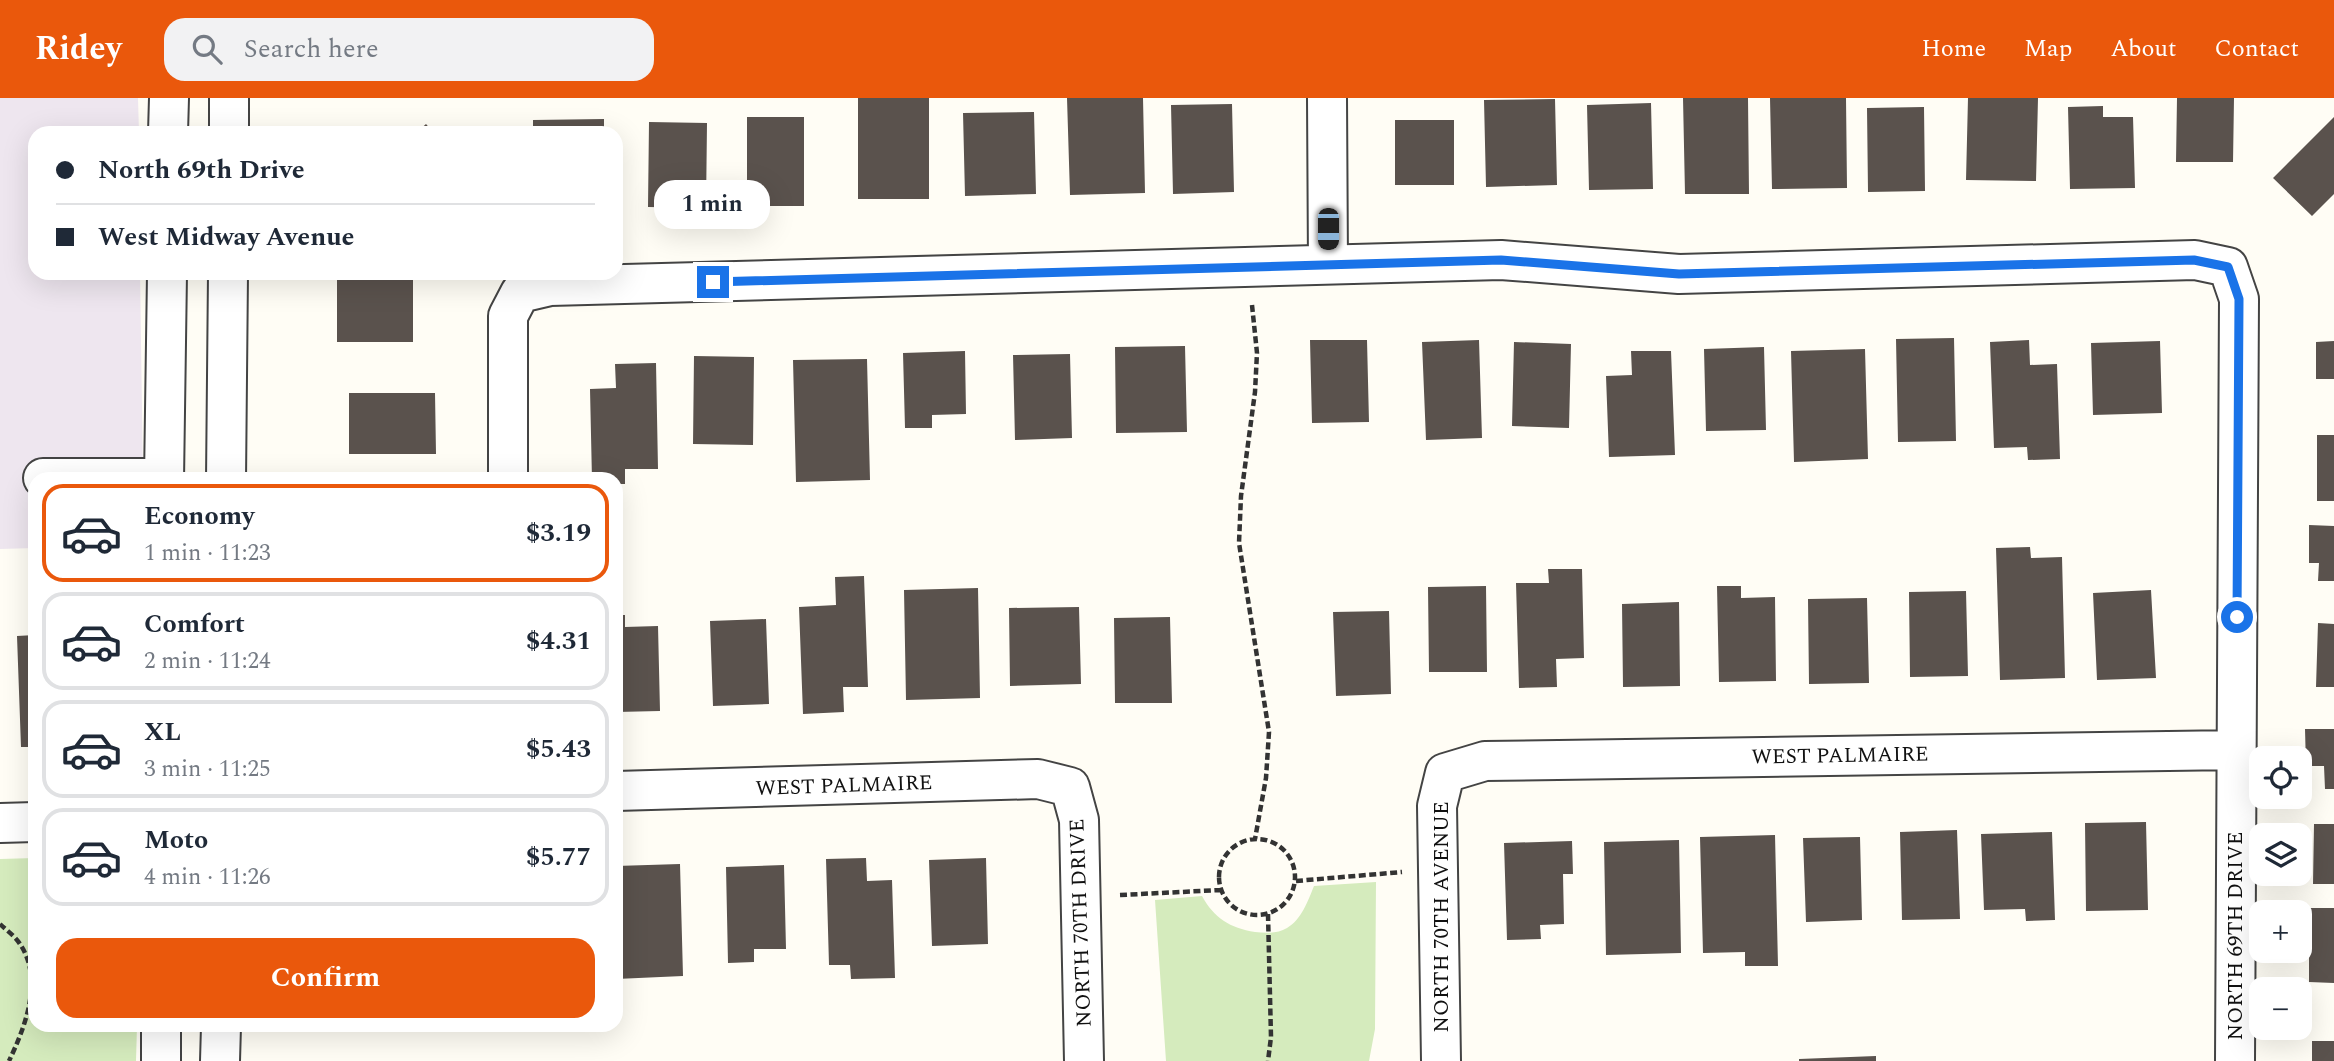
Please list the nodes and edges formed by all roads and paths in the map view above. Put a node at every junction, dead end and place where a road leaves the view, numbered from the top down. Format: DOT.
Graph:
graph roads {
  1 [pos="169,98"];
  2 [pos="229,98"];
  3 [pos="1327,98"];
  4 [pos="168,126"];
  5 [pos="229,126"];
  6 [pos="1328,264"];
  7 [pos="1256,266"];
  8 [pos="167,280"];
  9 [pos="228,280"];
  10 [pos="164,472"];
  11 [pos="226,472"];
  12 [pos="508,472"];
  13 [pos="2236,750"];
  14 [pos="1445,773"];
  15 [pos="1070,787"];
  16 [pos="623,791"];
  17 [pos="28,822"];
  18 [pos="0,823"];
  19 [pos="1255,839"];
  20 [pos="1438,871"];
  21 [pos="1296,881"];
  22 [pos="1220,890"];
  23 [pos="1080,898"];
  24 [pos="1268,914"];
  25 [pos="0,924"];
  26 [pos="28,964"];
  27 [pos="28,1008"];
  28 [pos="161,1032"];
  29 [pos="221,1032"];
  30 [pos="9,1061"];
  31 [pos="161,1061"];
  32 [pos="220,1061"];
  33 [pos="1084,1061"];
  34 [pos="1268,1061"];
  35 [pos="1441,1061"];
  36 [pos="2235,1061"];
  1 -- 4 [label="street"];
  2 -- 5 [label="street"];
  3 -- 6 [label="street"];
  6 -- 7 [label="street"];
  6 -- 13 [label="street, NORTH 69TH DRIVE"];
  7 -- 12 [label="street"];
  7 -- 19 [label="path"];
  8 -- 10 [label="street"];
  9 -- 11 [label="street"];
  13 -- 14 [label="street, WEST PALMAIRE"];
  13 -- 36 [label="street, NORTH 69TH DRIVE"];
  14 -- 20 [label="street, NORTH 70TH AVENUE"];
  15 -- 16 [label="street, WEST PALMAIRE"];
  15 -- 23 [label="street, NORTH 70TH DRIVE"];
  17 -- 18 [label="street"];
  19 -- 21 [label="path"];
  19 -- 22 [label="path"];
  20 -- 21 [label="path"];
  20 -- 35 [label="street, NORTH 70TH AVENUE"];
  21 -- 24 [label="path"];
  22 -- 23 [label="path"];
  22 -- 24 [label="path"];
  23 -- 33 [label="street, NORTH 70TH DRIVE"];
  24 -- 34 [label="path"];
  25 -- 26 [label="path"];
  27 -- 30 [label="path"];
  28 -- 31 [label="street"];
  29 -- 32 [label="street"];
}
